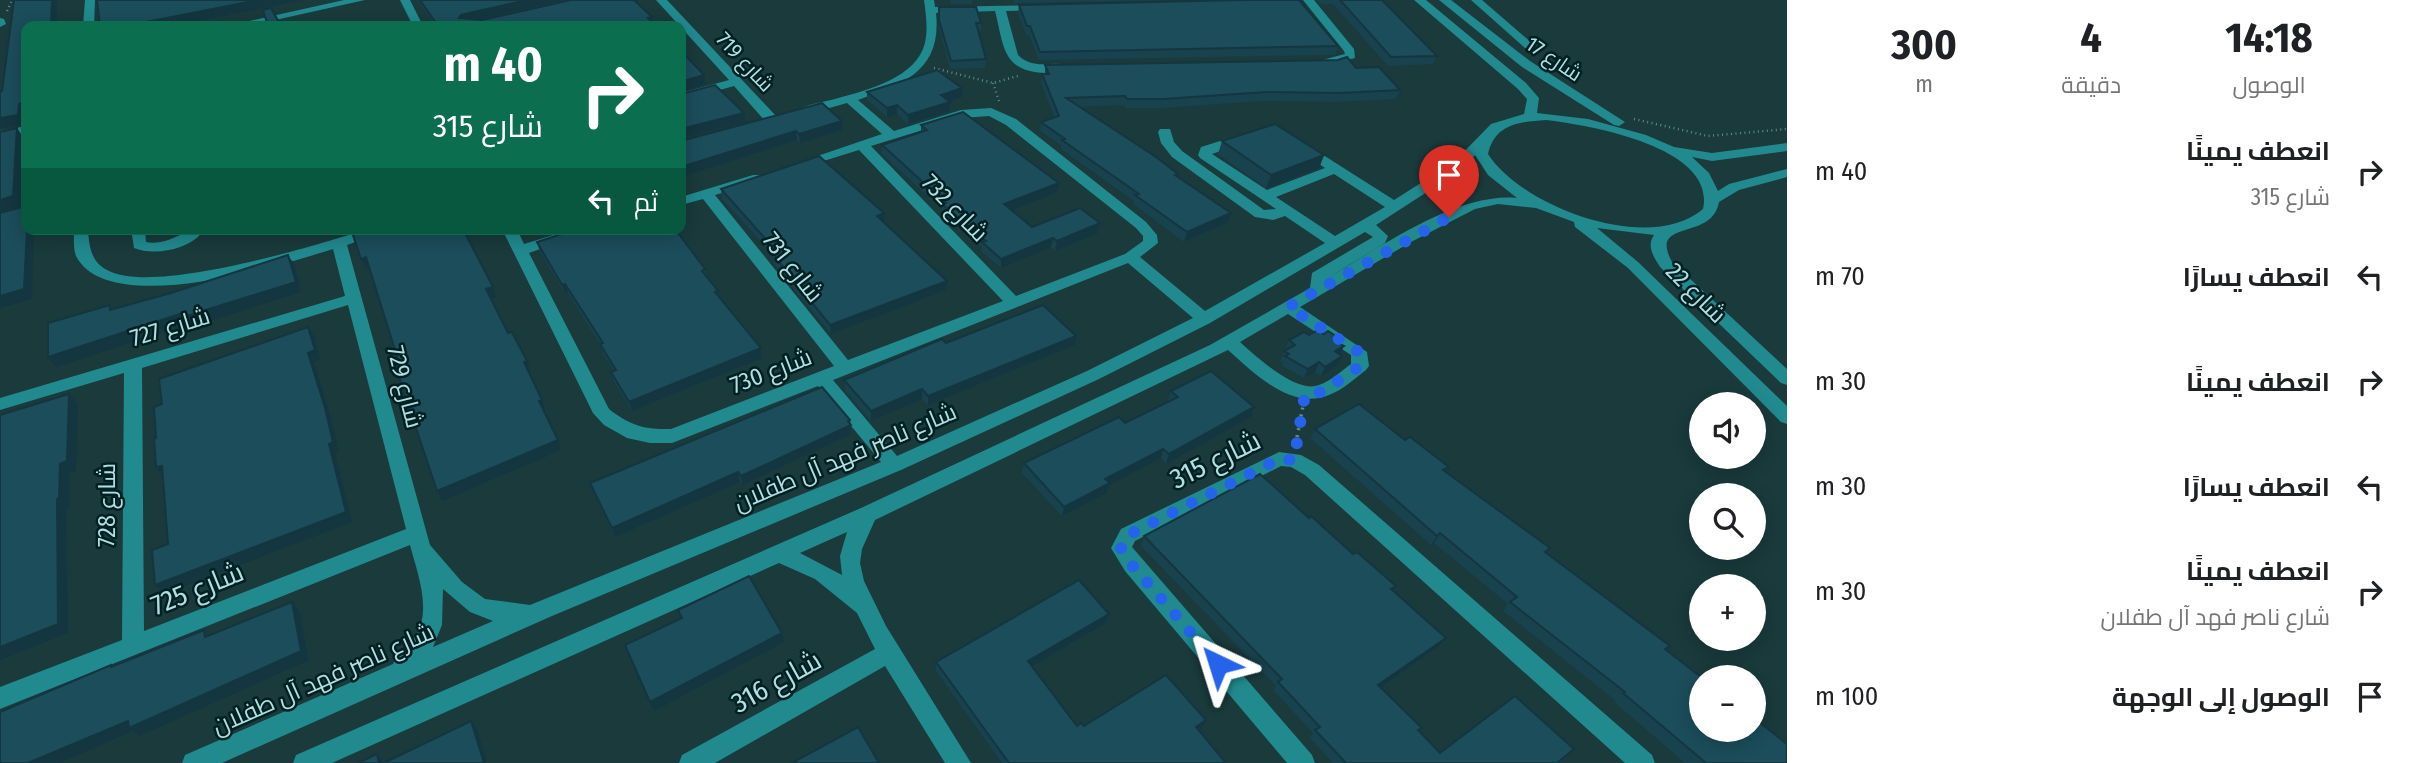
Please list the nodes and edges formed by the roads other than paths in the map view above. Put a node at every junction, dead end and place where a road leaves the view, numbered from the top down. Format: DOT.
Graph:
graph roads {
  1 [pos="92,0"];
  2 [pos="360,0"];
  3 [pos="405,0"];
  4 [pos="661,0"];
  5 [pos="1309,0"];
  6 [pos="1419,0"];
  7 [pos="1444,0"];
  8 [pos="1476,0"];
  9 [pos="1295,1"];
  10 [pos="321,4"];
  11 [pos="930,5"];
  12 [pos="1055,7"];
  13 [pos="1000,8"];
  14 [pos="90,21"];
  15 [pos="253,21"];
  16 [pos="416,21"];
  17 [pos="677,21"];
  18 [pos="686,33"];
  19 [pos="1529,46"];
  20 [pos="1308,63"];
  21 [pos="1082,68"];
  22 [pos="736,82"];
  23 [pos="686,96"];
  24 [pos="848,99"];
  25 [pos="1530,117"];
  26 [pos="21,131"];
  27 [pos="1165,132"];
  28 [pos="1253,134"];
  29 [pos="0,135"];
  30 [pos="893,136"];
  31 [pos="1483,139"];
  32 [pos="1290,140"];
  33 [pos="1655,143"];
  34 [pos="863,146"];
  35 [pos="1787,147"];
  36 [pos="1336,169"];
  37 [pos="1787,173"];
  38 [pos="706,193"];
  39 [pos="1265,197"];
  40 [pos="686,199"];
  41 [pos="1712,201"];
  42 [pos="1541,204"];
  43 [pos="1395,206"];
  44 [pos="1286,210"];
  45 [pos="1562,213"];
  46 [pos="1366,225"];
  47 [pos="1666,230"];
  48 [pos="82,235"];
  49 [pos="138,235"];
  50 [pos="192,235"];
  51 [pos="363,235"];
  52 [pos="512,235"];
  53 [pos="570,235"];
  54 [pos="339,242"];
  55 [pos="1335,243"];
  56 [pos="519,251"];
  57 [pos="1130,257"];
  58 [pos="1318,290"];
  59 [pos="355,298"];
  60 [pos="1013,302"];
  61 [pos="1288,307"];
  62 [pos="1204,319"];
  63 [pos="1228,342"];
  64 [pos="133,364"];
  65 [pos="845,368"];
  66 [pos="821,378"];
  67 [pos="1787,379"];
  68 [pos="0,404"];
  69 [pos="1787,417"];
  70 [pos="894,465"];
  71 [pos="868,514"];
  72 [pos="417,540"];
  73 [pos="775,554"];
  74 [pos="544,609"];
  75 [pos="864,609"];
  76 [pos="133,646"];
  77 [pos="890,652"];
  78 [pos="386,678"];
  79 [pos="0,698"];
  80 [pos="194,763"];
  81 [pos="305,763"];
  82 [pos="691,763"];
  83 [pos="959,763"];
  84 [pos="1303,763"];
  85 [pos="1643,763"];
  1 -- 14 [label="street"];
  2 -- 10 [label="street"];
  3 -- 16 [label="street"];
  4 -- 17 [label="street, شارع 719"];
  5 -- 9 [label="street"];
  5 -- 20 [label="street"];
  6 -- 25 [label="street, شارع 17"];
  7 -- 33 [label="street, شارع 17"];
  8 -- 19 [label="street"];
  10 -- 15 [label="street"];
  11 -- 13 [label="street"];
  11 -- 24 [label="street"];
  12 -- 13 [label="street"];
  13 -- 21 [label="street"];
  18 -- 22 [label="street, شارع 719"];
  22 -- 23 [label="street"];
  22 -- 24 [label="street, شارع 719"];
  24 -- 30 [label="street"];
  25 -- 31 [label="street, شارع ناصر فهد آل طفلان"];
  25 -- 33 [label="street, شارع ناصر فهد آل طفلان"];
  26 -- 29 [label="street"];
  27 -- 44 [label="street"];
  28 -- 39 [label="street"];
  30 -- 34 [label="street"];
  30 -- 57 [label="street"];
  31 -- 42 [label="street"];
  31 -- 43 [label="street, شارع ناصر فهد آل طفلان"];
  32 -- 36 [label="street"];
  33 -- 35 [label="street"];
  33 -- 41 [label="street"];
  34 -- 38 [label="street"];
  34 -- 60 [label="street, شارع 732"];
  36 -- 39 [label="street"];
  36 -- 43 [label="street"];
  37 -- 41 [label="street"];
  38 -- 40 [label="street"];
  38 -- 65 [label="street, شارع 731"];
  39 -- 44 [label="street"];
  41 -- 47 [label="street"];
  42 -- 45 [label="street"];
  42 -- 58 [label="street"];
  43 -- 46 [label="street, شارع ناصر فهد آل طفلان"];
  44 -- 55 [label="street"];
  45 -- 47 [label="street"];
  45 -- 69 [label="street, شارع 22"];
  46 -- 55 [label="street, شارع ناصر فهد آل طفلان"];
  46 -- 58 [label="street"];
  47 -- 67 [label="street, شارع 22"];
  48 -- 54 [label="street"];
  49 -- 50 [label="street"];
  51 -- 54 [label="street"];
  52 -- 56 [label="street, شارع 730"];
  53 -- 56 [label="street"];
  54 -- 59 [label="street, شارع 729"];
  55 -- 62 [label="street, شارع ناصر فهد آل طفلان"];
  56 -- 66 [label="street, شارع 730"];
  57 -- 60 [label="street, شارع 730"];
  57 -- 62 [label="street"];
  58 -- 61 [label="street"];
  59 -- 64 [label="street, شارع 727"];
  59 -- 72 [label="street, شارع 729"];
  60 -- 65 [label="street, شارع 730"];
  61 -- 63 [label="street"];
  61 -- 63 [label="street"];
  62 -- 70 [label="street, شارع ناصر فهد آل طفلان"];
  63 -- 71 [label="street"];
  64 -- 68 [label="street, شارع 727"];
  64 -- 76 [label="street, شارع 728"];
  65 -- 66 [label="street, شارع 730"];
  66 -- 70 [label="street"];
  70 -- 74 [label="street, شارع ناصر فهد آل طفلان"];
  71 -- 73 [label="street"];
  71 -- 75 [label="street"];
  72 -- 74 [label="street, شارع 729"];
  72 -- 76 [label="street, شارع 725"];
  72 -- 78 [label="street, شارع 729"];
  73 -- 75 [label="street"];
  73 -- 81 [label="street"];
  74 -- 78 [label="street, شارع ناصر فهد آل طفلان"];
  75 -- 77 [label="street"];
  76 -- 79 [label="street, شارع 725"];
  77 -- 82 [label="street, شارع 316"];
  77 -- 83 [label="street"];
  78 -- 80 [label="street, شارع ناصر فهد آل طفلان"];
  84 -- 85 [label="street, شارع 315"];
}
